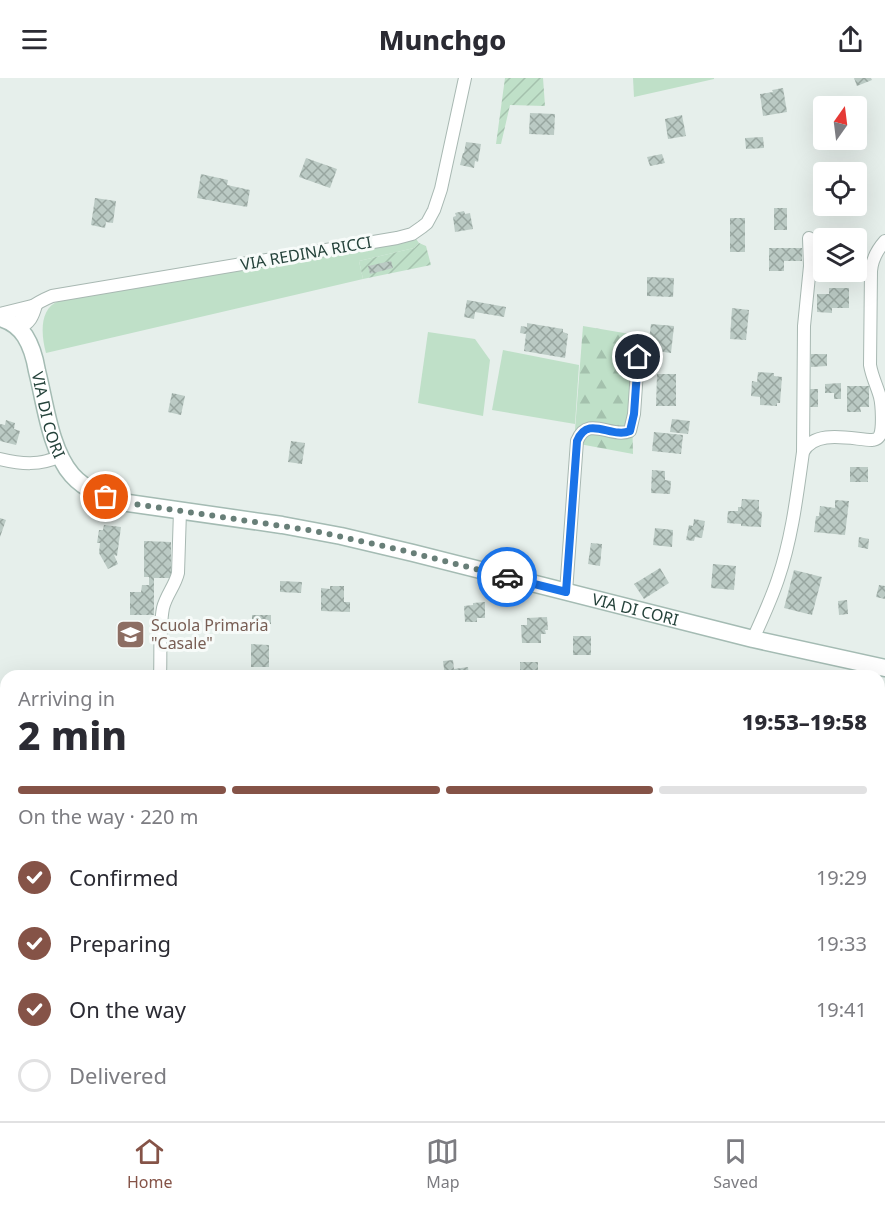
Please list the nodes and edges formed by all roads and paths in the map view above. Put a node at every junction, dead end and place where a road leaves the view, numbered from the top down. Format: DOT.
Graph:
graph roads {
  1 [pos="465,78"];
  2 [pos="809,238"];
  3 [pos="885,241"];
  4 [pos="35,310"];
  5 [pos="0,316"];
  6 [pos="18,328"];
  7 [pos="30,346"];
  8 [pos="638,357"];
  9 [pos="803,452"];
  10 [pos="60,456"];
  11 [pos="0,459"];
  12 [pos="180,511"];
  13 [pos="566,592"];
  14 [pos="753,639"];
  15 [pos="885,668"];
  16 [pos="160,670"];
  1 -- 4 [label="street, VIA REDINA RICCI"];
  2 -- 9 [label="street"];
  3 -- 9 [label="street"];
  4 -- 5 [label="street"];
  4 -- 6 [label="street"];
  4 -- 7 [label="street"];
  5 -- 6 [label="main road, VIA DI CORI"];
  6 -- 7 [label="main road, VIA DI CORI"];
  7 -- 10 [label="main road, VIA DI CORI"];
  8 -- 13 [label="street"];
  9 -- 14 [label="street"];
  10 -- 11 [label="street"];
  10 -- 12 [label="main road, VIA DI CORI"];
  12 -- 13 [label="main road, VIA DI CORI"];
  12 -- 16 [label="street"];
  13 -- 14 [label="main road, VIA DI CORI"];
  14 -- 15 [label="main road, VIA DI CORI"];
}
